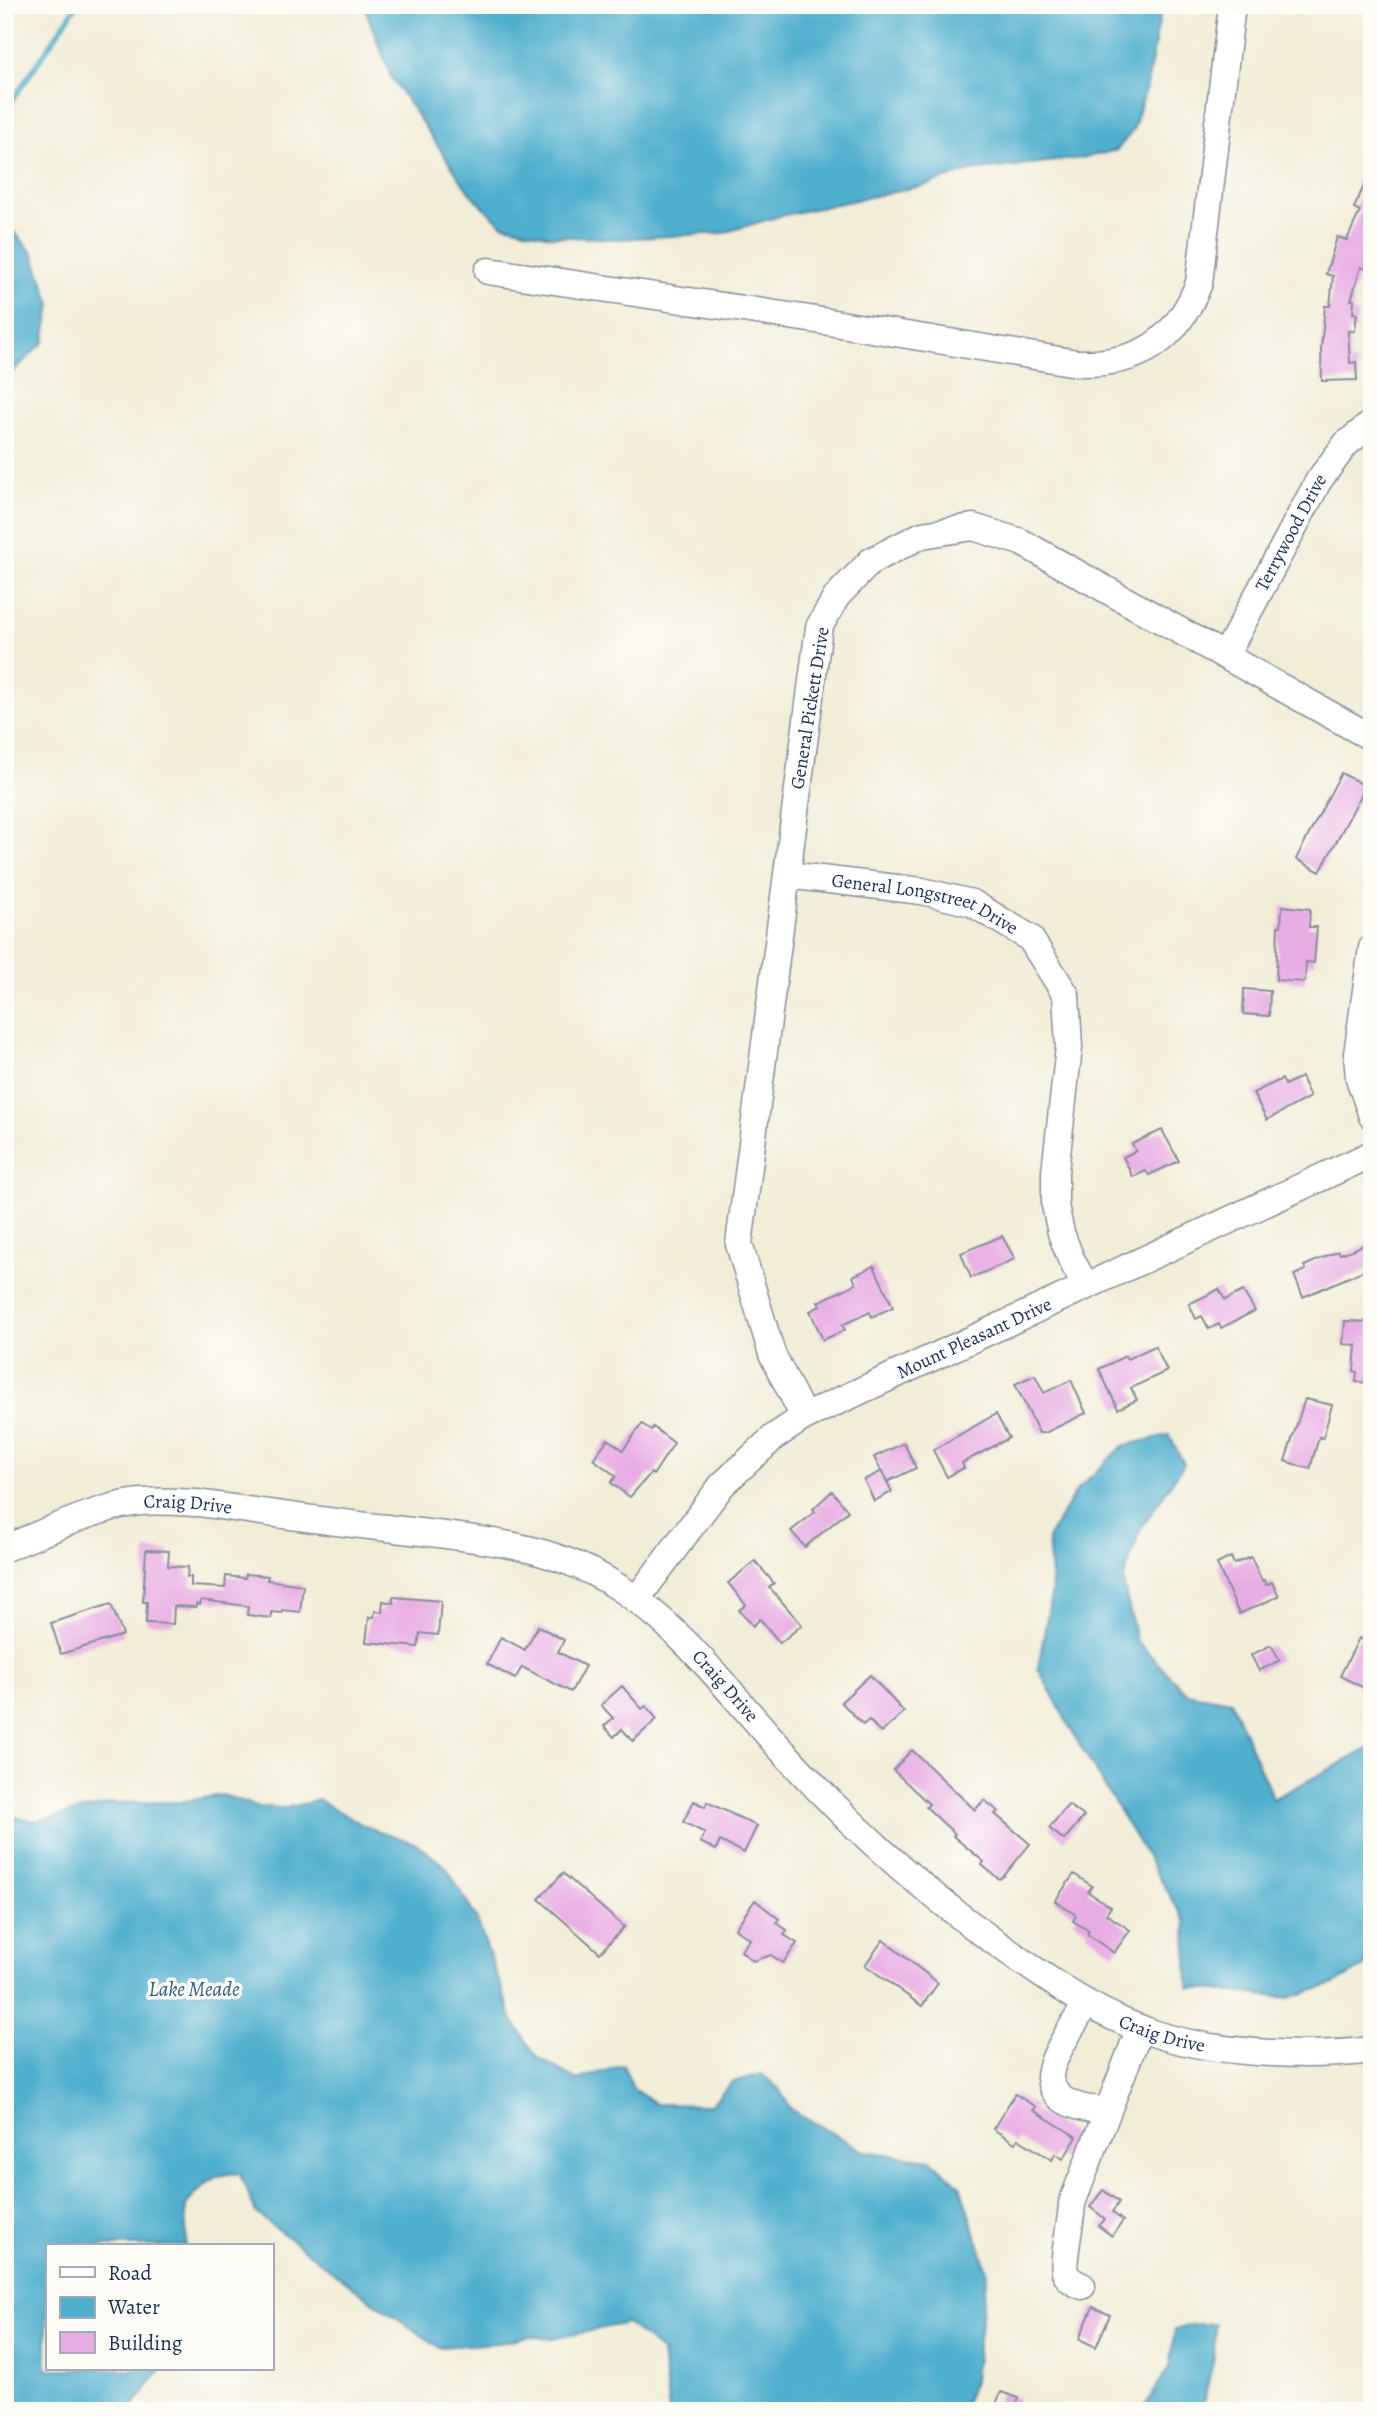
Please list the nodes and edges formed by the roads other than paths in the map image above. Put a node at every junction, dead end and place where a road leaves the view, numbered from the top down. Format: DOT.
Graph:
graph roads {
  1 [pos="1232,5"];
  2 [pos="488,271"];
  3 [pos="1372,423"];
  4 [pos="1224,656"];
  5 [pos="1372,738"];
  6 [pos="787,875"];
  7 [pos="1372,948"];
  8 [pos="1372,1116"];
  9 [pos="1372,1154"];
  10 [pos="1086,1285"];
  11 [pos="804,1417"];
  12 [pos="5,1548"];
  13 [pos="636,1600"];
  14 [pos="1086,2004"];
  15 [pos="1140,2028"];
  16 [pos="1372,2050"];
  17 [pos="1107,2110"];
  18 [pos="1082,2286"];
  1 -- 2 [label="street"];
  3 -- 4 [label="street, Terrywood Drive"];
  4 -- 5 [label="street, General Pickett Drive"];
  4 -- 6 [label="street, General Pickett Drive"];
  6 -- 10 [label="street, General Longstreet Drive"];
  6 -- 11 [label="street, General Pickett Drive"];
  7 -- 8 [label="street"];
  9 -- 10 [label="street, Mount Pleasant Drive"];
  10 -- 11 [label="street, Mount Pleasant Drive"];
  11 -- 13 [label="street, Mount Pleasant Drive"];
  12 -- 13 [label="street, Craig Drive"];
  13 -- 14 [label="street, Craig Drive"];
  14 -- 15 [label="street, Craig Drive"];
  14 -- 17 [label="street"];
  15 -- 16 [label="street, Craig Drive"];
  15 -- 17 [label="street"];
  17 -- 18 [label="street"];
}
